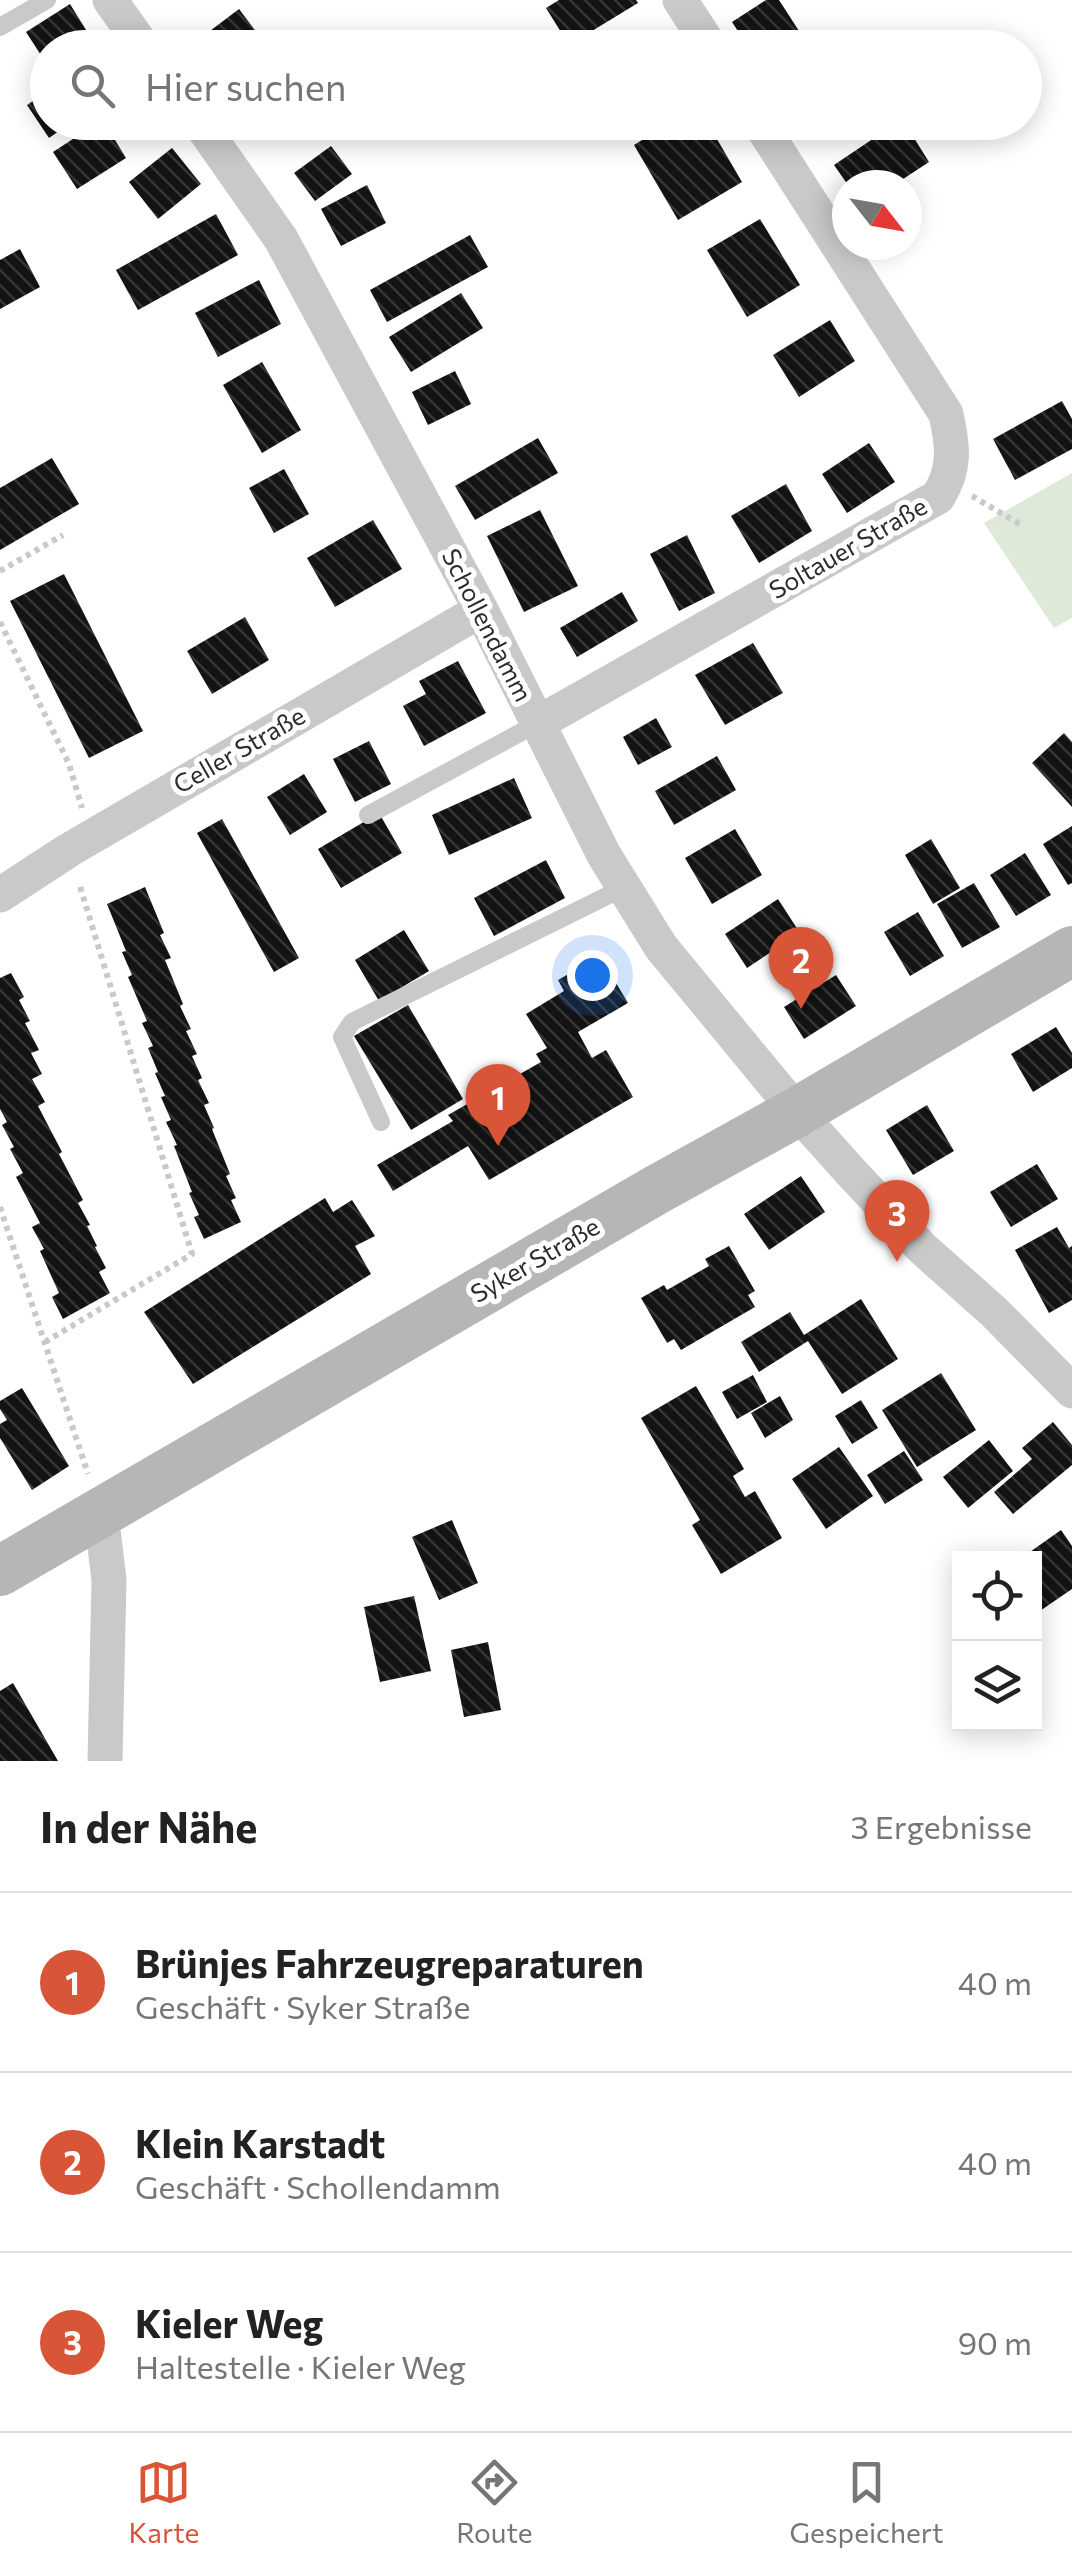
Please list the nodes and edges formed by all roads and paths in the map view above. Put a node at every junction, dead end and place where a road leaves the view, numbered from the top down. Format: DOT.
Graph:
graph roads {
  1 [pos="47,0"];
  2 [pos="110,0"];
  3 [pos="680,0"];
  4 [pos="0,27"];
  5 [pos="131,30"];
  6 [pos="699,30"];
  7 [pos="211,140"];
  8 [pos="771,140"];
  9 [pos="947,482"];
  10 [pos="1023,526"];
  11 [pos="63,535"];
  12 [pos="0,571"];
  13 [pos="481,610"];
  14 [pos="0,622"];
  15 [pos="538,723"];
  16 [pos="368,814"];
  17 [pos="80,844"];
  18 [pos="625,887"];
  19 [pos="0,895"];
  20 [pos="1072,951"];
  21 [pos="796,1112"];
  22 [pos="381,1122"];
  23 [pos="0,1207"];
  24 [pos="45,1342"];
  25 [pos="1072,1391"];
  26 [pos="101,1514"];
  27 [pos="0,1572"];
  28 [pos="104,1761"];
  1 -- 4 [label="lane"];
  2 -- 5 [label="street"];
  3 -- 6 [label="street"];
  7 -- 13 [label="street, Schollendamm"];
  8 -- 9 [label="street, Soltauer Straße"];
  9 -- 10 [label="path"];
  9 -- 15 [label="street, Soltauer Straße"];
  11 -- 12 [label="path"];
  13 -- 15 [label="street, Schollendamm"];
  13 -- 17 [label="street, Celler Straße"];
  14 -- 17 [label="path"];
  15 -- 16 [label="lane"];
  15 -- 18 [label="street, Schollendamm"];
  17 -- 19 [label="street, Celler Straße"];
  17 -- 24 [label="path"];
  18 -- 21 [label="street, Schollendamm"];
  18 -- 22 [label="lane"];
  20 -- 21 [label="main road, Syker Straße"];
  21 -- 25 [label="street, Schollendamm"];
  21 -- 26 [label="main road, Syker Straße"];
  23 -- 24 [label="path"];
  24 -- 26 [label="path"];
  26 -- 27 [label="main road, Syker Straße"];
  26 -- 28 [label="street"];
}
